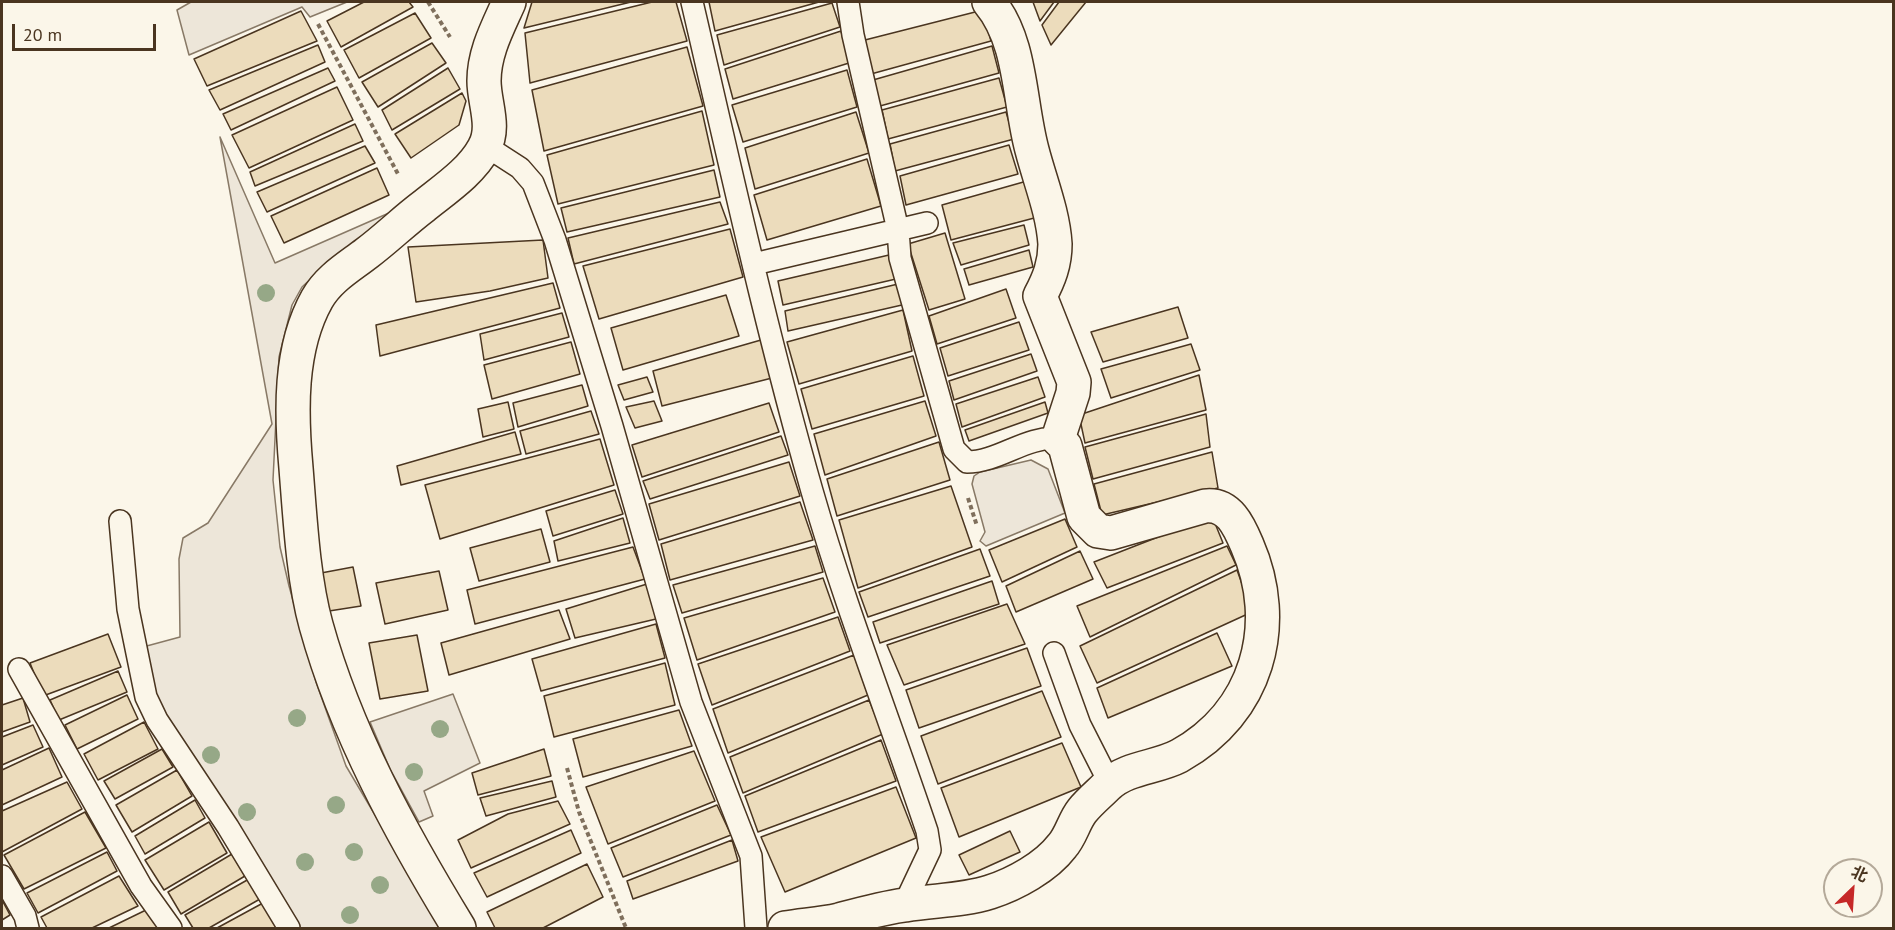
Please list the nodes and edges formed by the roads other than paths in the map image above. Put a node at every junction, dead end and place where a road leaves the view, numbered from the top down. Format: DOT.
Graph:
graph roads {
  1 [pos="509,2"];
  2 [pos="692,2"];
  3 [pos="848,2"];
  4 [pos="989,2"];
  5 [pos="486,147"];
  6 [pos="927,223"];
  7 [pos="898,230"];
  8 [pos="754,264"];
  9 [pos="1058,439"];
  10 [pos="120,521"];
  11 [pos="1054,653"];
  12 [pos="19,669"];
  13 [pos="1110,783"];
  14 [pos="2,876"];
  15 [pos="904,905"];
  16 [pos="28,928"];
  17 [pos="171,928"];
  18 [pos="289,928"];
  19 [pos="459,928"];
  20 [pos="756,928"];
  21 [pos="785,928"];
  1 -- 5 [label="street"];
  2 -- 8 [label="lane"];
  3 -- 7 [label="lane"];
  4 -- 9 [label="street"];
  5 -- 19 [label="street"];
  5 -- 20 [label="lane"];
  6 -- 7 [label="lane"];
  7 -- 8 [label="lane"];
  7 -- 9 [label="lane"];
  8 -- 15 [label="lane"];
  9 -- 13 [label="street"];
  10 -- 18 [label="lane"];
  11 -- 13 [label="lane"];
  12 -- 17 [label="lane"];
  13 -- 15 [label="street"];
  14 -- 16 [label="lane"];
  15 -- 21 [label="street"];
}
